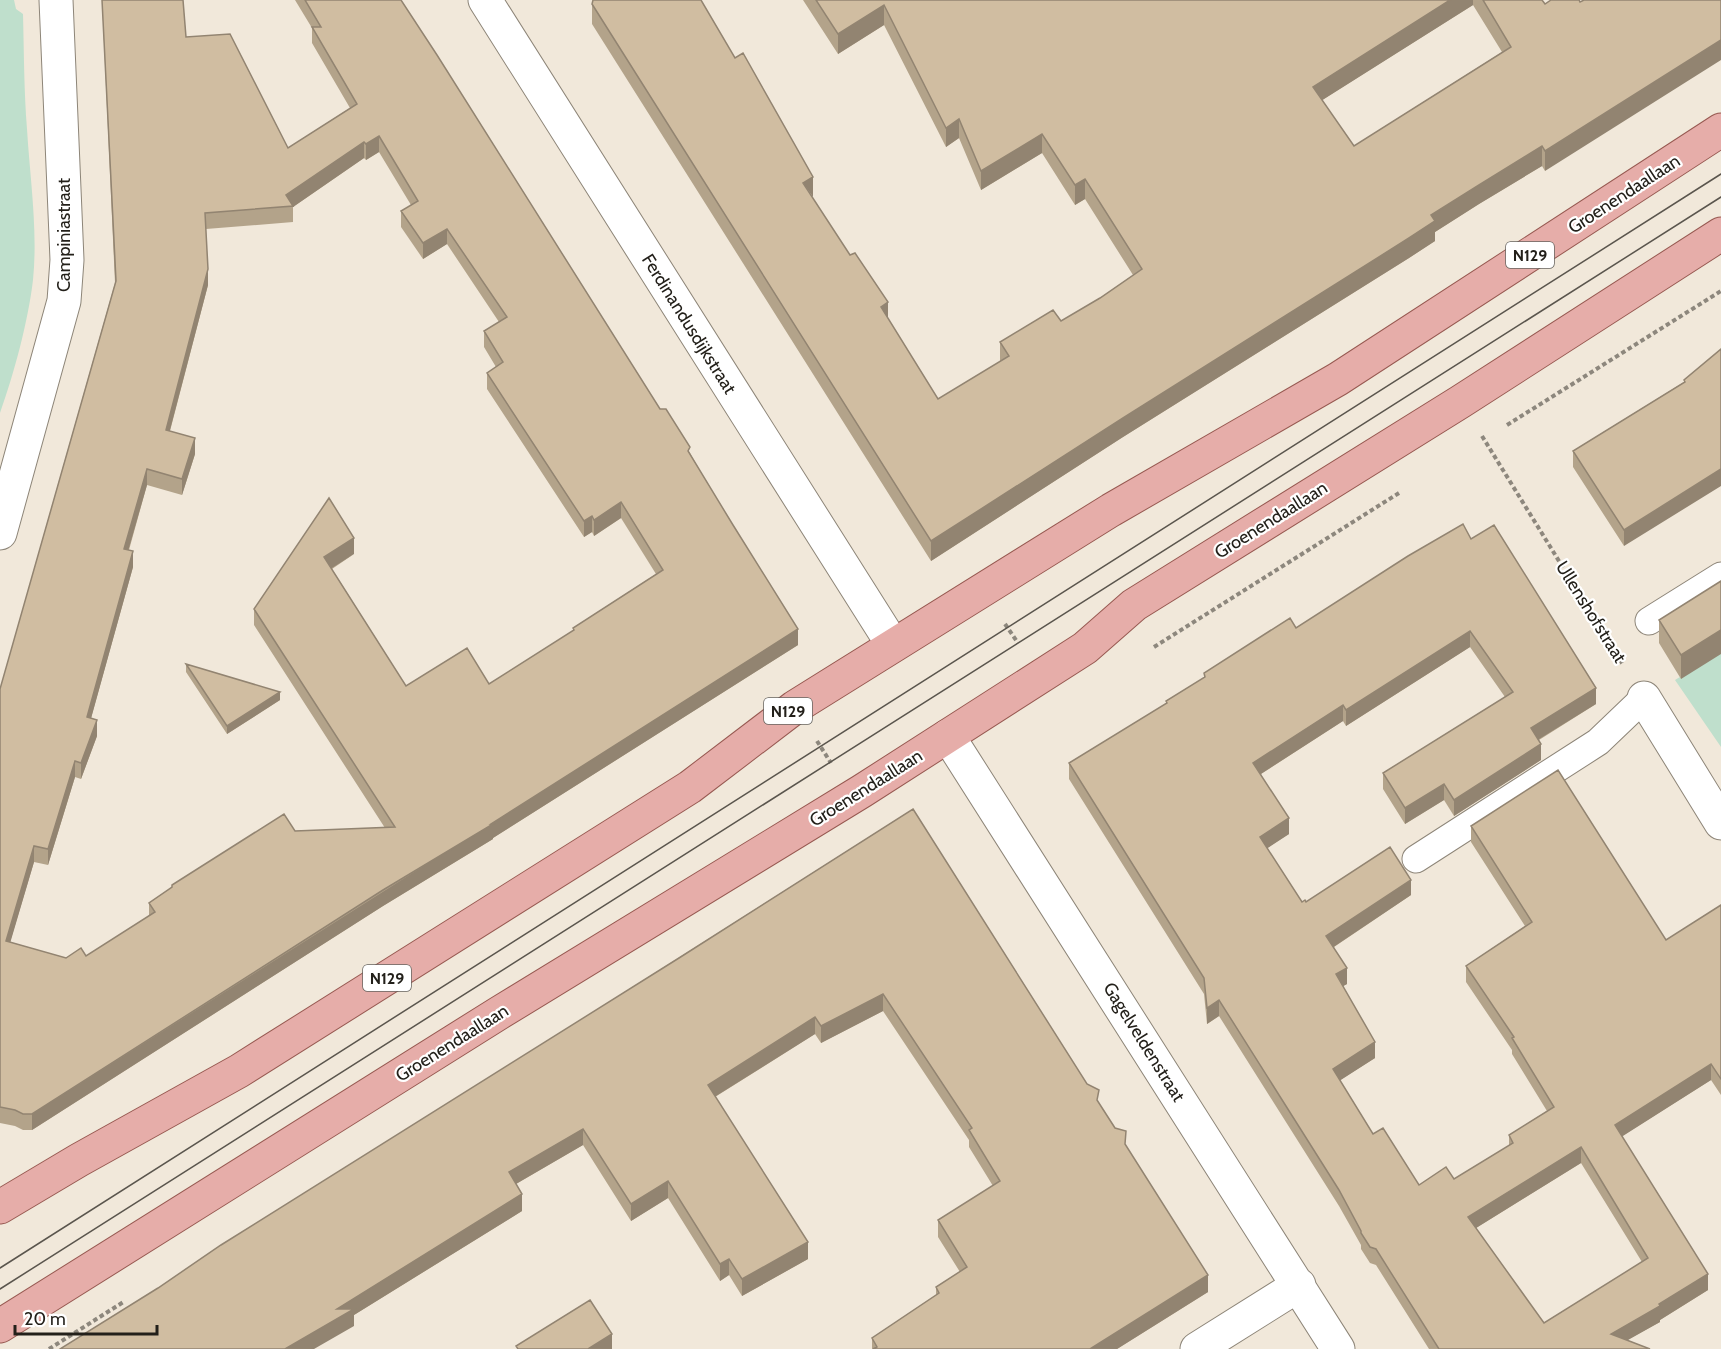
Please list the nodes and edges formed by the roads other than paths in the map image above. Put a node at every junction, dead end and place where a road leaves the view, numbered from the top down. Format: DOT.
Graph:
graph roads {
  1 [pos="56,0"];
  2 [pos="486,1"];
  3 [pos="1721,130"];
  4 [pos="1721,234"];
  5 [pos="0,533"];
  6 [pos="1721,576"];
  7 [pos="1649,621"];
  8 [pos="893,645"];
  9 [pos="1644,698"];
  10 [pos="948,735"];
  11 [pos="1721,823"];
  12 [pos="1416,859"];
  13 [pos="0,1207"];
  14 [pos="1299,1286"];
  15 [pos="0,1326"];
  16 [pos="1197,1349"];
  17 [pos="1338,1349"];
  1 -- 5 [label="street, Campiniastraat"];
  2 -- 8 [label="street, Ferdinandusdijkstraat"];
  3 -- 8 [label="main road, Groenendaallaan / N129"];
  4 -- 10 [label="main road, Groenendaallaan"];
  6 -- 7 [label="lane"];
  8 -- 13 [label="main road, Groenendaallaan / N129"];
  9 -- 11 [label="street"];
  9 -- 12 [label="lane"];
  10 -- 14 [label="street, Gagelveldenstraat"];
  10 -- 15 [label="main road, Groenendaallaan"];
  14 -- 16 [label="street"];
  14 -- 17 [label="street, Gagelveldenstraat"];
}
